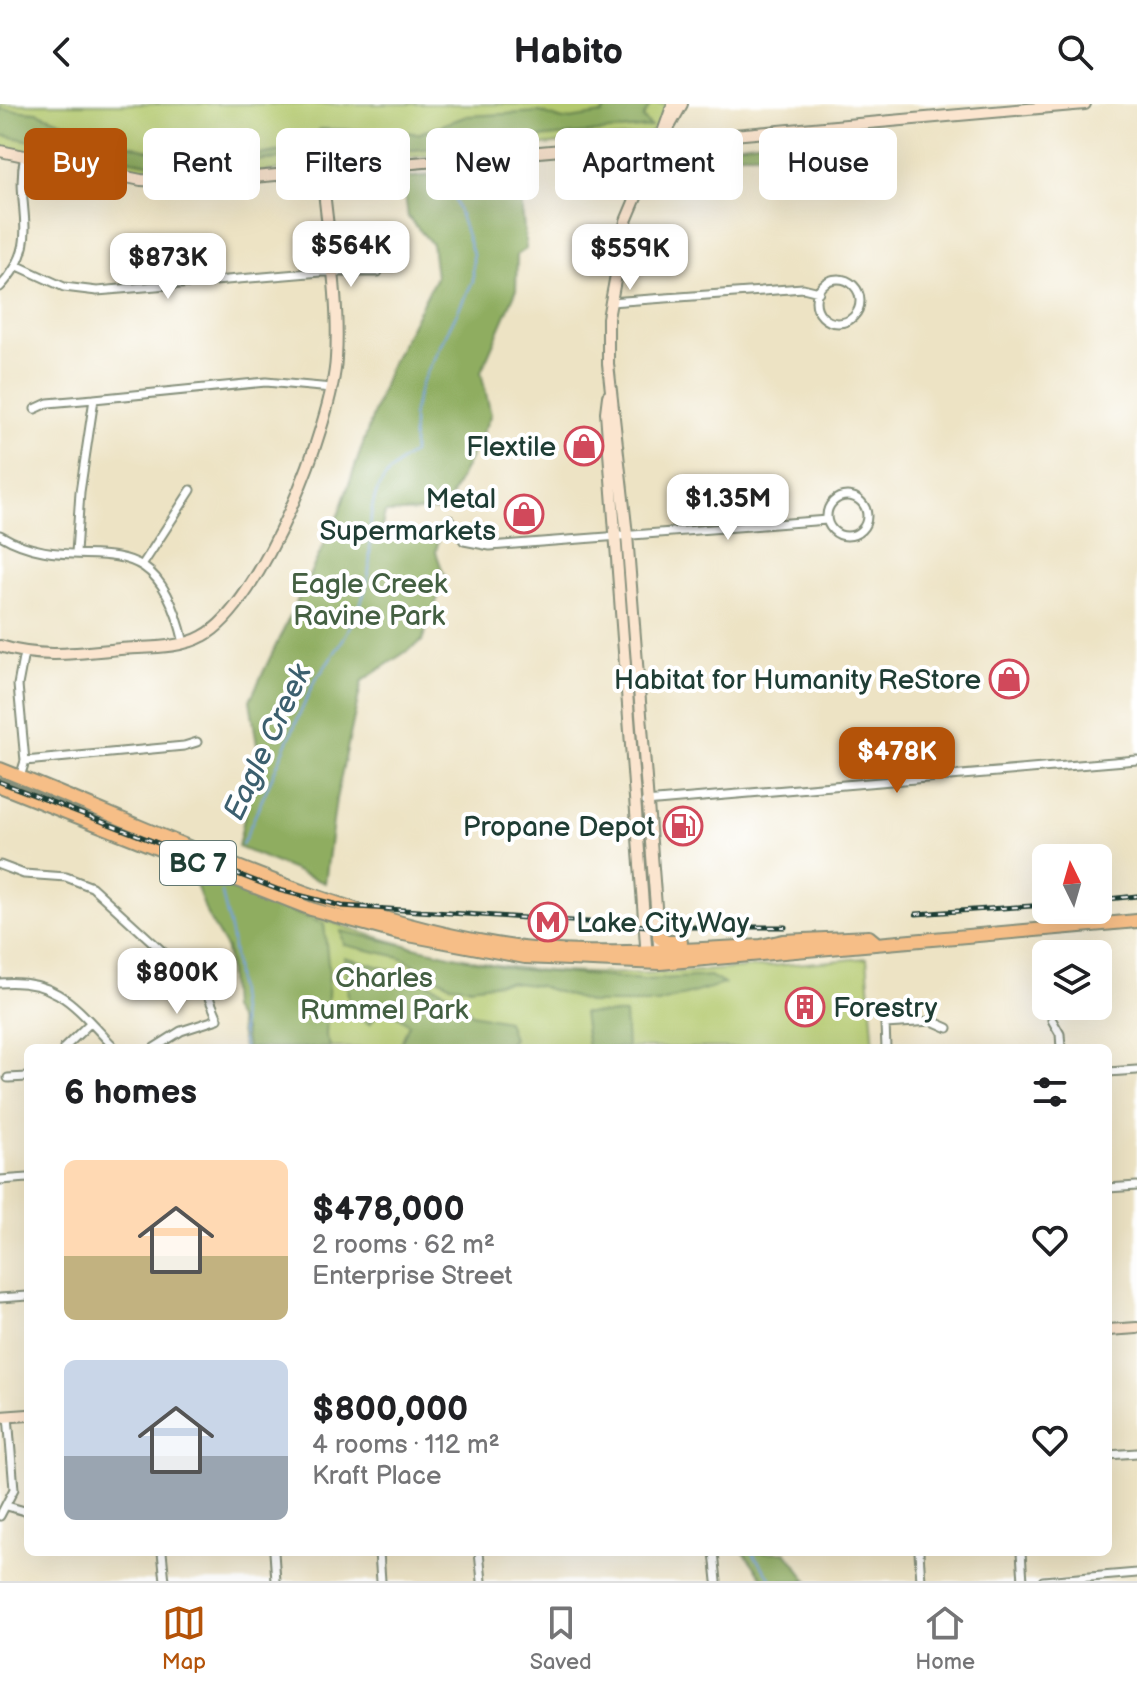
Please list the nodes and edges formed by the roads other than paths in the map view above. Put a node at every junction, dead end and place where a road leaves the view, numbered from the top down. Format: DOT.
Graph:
graph roads {
  1 [pos="673,104"];
  2 [pos="682,104"];
  3 [pos="1085,104"];
  4 [pos="665,128"];
  5 [pos="668,128"];
  6 [pos="743,133"];
  7 [pos="555,150"];
  8 [pos="0,151"];
  9 [pos="24,155"];
  10 [pos="410,163"];
  11 [pos="127,175"];
  12 [pos="276,175"];
  13 [pos="26,200"];
  14 [pos="325,200"];
  15 [pos="634,200"];
  16 [pos="18,266"];
  17 [pos="331,272"];
  18 [pos="378,272"];
  19 [pos="0,287"];
  20 [pos="819,292"];
  21 [pos="610,302"];
  22 [pos="332,388"];
  23 [pos="94,399"];
  24 [pos="35,409"];
  25 [pos="191,490"];
  26 [pos="450,519"];
  27 [pos="827,520"];
  28 [pos="0,535"];
  29 [pos="621,535"];
  30 [pos="76,553"];
  31 [pos="143,564"];
  32 [pos="184,643"];
  33 [pos="0,646"];
  34 [pos="24,653"];
  35 [pos="197,742"];
  36 [pos="1137,760"];
  37 [pos="25,761"];
  38 [pos="0,769"];
  39 [pos="20,777"];
  40 [pos="0,786"];
  41 [pos="648,801"];
  42 [pos="636,803"];
  43 [pos="0,865"];
  44 [pos="1137,921"];
  45 [pos="875,942"];
  46 [pos="655,953"];
  47 [pos="0,983"];
  48 [pos="1052,1020"];
  49 [pos="90,1023"];
  50 [pos="948,1028"];
  51 [pos="68,1044"];
  52 [pos="111,1044"];
  53 [pos="160,1044"];
  54 [pos="886,1044"];
  55 [pos="1061,1044"];
  56 [pos="1137,1070"];
  57 [pos="1112,1072"];
  58 [pos="24,1077"];
  59 [pos="8,1078"];
  60 [pos="24,1178"];
  61 [pos="0,1180"];
  62 [pos="1137,1186"];
  63 [pos="1112,1188"];
  64 [pos="24,1296"];
  65 [pos="0,1298"];
  66 [pos="1137,1328"];
  67 [pos="1112,1330"];
  68 [pos="24,1415"];
  69 [pos="4,1416"];
  70 [pos="1137,1453"];
  71 [pos="1112,1455"];
  72 [pos="7,1506"];
  73 [pos="24,1511"];
  74 [pos="0,1516"];
  75 [pos="162,1556"];
  76 [pos="274,1556"];
  77 [pos="380,1556"];
  78 [pos="479,1556"];
  79 [pos="714,1556"];
  80 [pos="919,1556"];
  81 [pos="1021,1556"];
  82 [pos="1137,1573"];
  83 [pos="165,1581"];
  84 [pos="276,1581"];
  85 [pos="381,1581"];
  86 [pos="482,1581"];
  87 [pos="717,1581"];
  88 [pos="921,1581"];
  89 [pos="1023,1581"];
  90 [pos="1043,1581"];
  1 -- 4 [label="street"];
  2 -- 5 [label="street"];
  3 -- 6 [label="street"];
  7 -- 10 [label="street"];
  8 -- 9 [label="street"];
  11 -- 12 [label="street"];
  13 -- 16 [label="street"];
  14 -- 17 [label="street"];
  15 -- 21 [label="street"];
  16 -- 17 [label="street"];
  16 -- 19 [label="street"];
  17 -- 18 [label="street"];
  17 -- 22 [label="street"];
  20 -- 20 [label="street"];
  20 -- 21 [label="street"];
  21 -- 29 [label="street"];
  22 -- 23 [label="street"];
  22 -- 32 [label="street"];
  23 -- 24 [label="street"];
  23 -- 30 [label="street"];
  25 -- 31 [label="street"];
  26 -- 29 [label="street"];
  27 -- 27 [label="street"];
  27 -- 29 [label="street"];
  28 -- 30 [label="street"];
  29 -- 41 [label="street"];
  29 -- 42 [label="street"];
  30 -- 31 [label="street"];
  31 -- 32 [label="street"];
  32 -- 34 [label="street"];
  33 -- 34 [label="street"];
  34 -- 37 [label="street"];
  35 -- 37 [label="street"];
  36 -- 41 [label="street"];
  37 -- 39 [label="street"];
  38 -- 39 [label="main road, BC 7"];
  39 -- 46 [label="main road, BC 7"];
  40 -- 46 [label="main road, BC 7"];
  41 -- 42 [label="street"];
  41 -- 46 [label="street"];
  42 -- 46 [label="street"];
  43 -- 53 [label="street"];
  44 -- 45 [label="main road, BC 7"];
  45 -- 46 [label="main road, BC 7"];
  45 -- 46 [label="main road, BC 7"];
  47 -- 49 [label="street"];
  48 -- 55 [label="street"];
  49 -- 51 [label="street"];
  49 -- 52 [label="street"];
  50 -- 54 [label="street"];
  56 -- 57 [label="street"];
  58 -- 59 [label="street"];
  60 -- 61 [label="street"];
  62 -- 63 [label="street"];
  64 -- 65 [label="street"];
  66 -- 67 [label="street"];
  68 -- 69 [label="street"];
  69 -- 72 [label="street"];
  70 -- 71 [label="street"];
  72 -- 73 [label="street"];
  72 -- 74 [label="street"];
  75 -- 83 [label="street"];
  76 -- 84 [label="street"];
  77 -- 85 [label="street"];
  78 -- 86 [label="street"];
  79 -- 87 [label="street"];
  80 -- 88 [label="street"];
  81 -- 89 [label="street"];
  82 -- 90 [label="street"];
}
